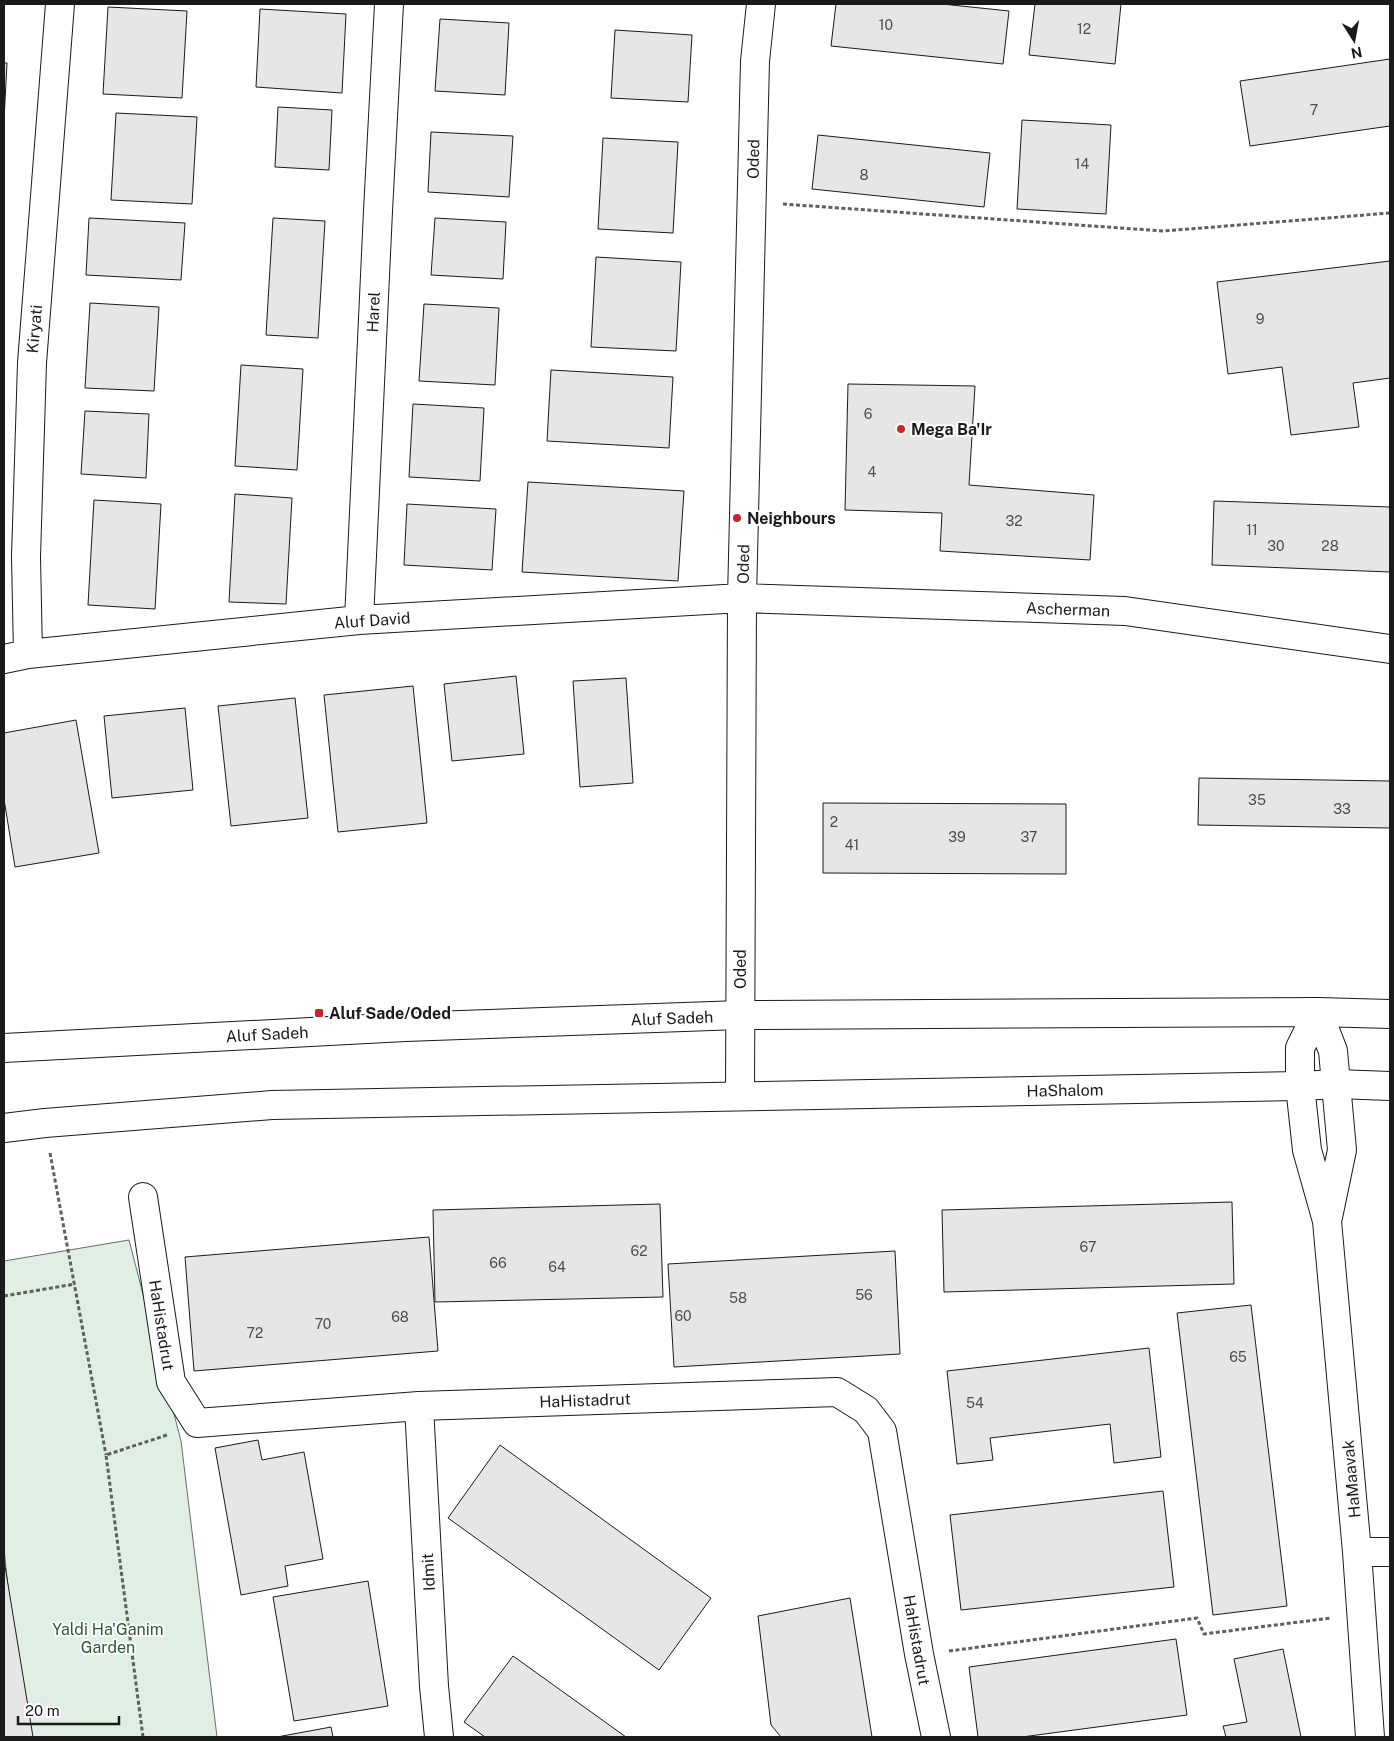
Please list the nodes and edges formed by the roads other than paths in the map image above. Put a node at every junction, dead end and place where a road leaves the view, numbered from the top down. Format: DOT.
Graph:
graph roads {
  1 [pos="60,4"];
  2 [pos="389,4"];
  3 [pos="761,4"];
  4 [pos="742,598"];
  5 [pos="359,620"];
  6 [pos="1390,649"];
  7 [pos="12,655"];
  8 [pos="1318,1012"];
  9 [pos="1390,1014"];
  10 [pos="740,1015"];
  11 [pos="4,1048"];
  12 [pos="1337,1084"];
  13 [pos="1300,1086"];
  14 [pos="1390,1086"];
  15 [pos="740,1095"];
  16 [pos="4,1128"];
  17 [pos="143,1197"];
  18 [pos="1327,1221"];
  19 [pos="418,1406"];
  20 [pos="1358,1552"];
  21 [pos="1390,1552"];
  22 [pos="439,1737"];
  23 [pos="936,1737"];
  24 [pos="1370,1737"];
  1 -- 7 [label="street, Kiryati"];
  2 -- 5 [label="street, Harel"];
  3 -- 4 [label="street, Oded"];
  4 -- 5 [label="street, Aluf David"];
  4 -- 6 [label="street, Ascherman"];
  4 -- 10 [label="street, Oded"];
  5 -- 7 [label="street, Aluf David"];
  8 -- 9 [label="street"];
  8 -- 10 [label="street"];
  8 -- 12 [label="street, HaMaavak"];
  8 -- 13 [label="street, HaMaavak"];
  10 -- 11 [label="street, Aluf Sadeh"];
  10 -- 15 [label="street, Oded"];
  12 -- 13 [label="street, HaShalom"];
  12 -- 14 [label="street, HaShalom"];
  12 -- 18 [label="street, HaMaavak"];
  13 -- 15 [label="street, HaShalom"];
  13 -- 18 [label="street, HaMaavak"];
  15 -- 16 [label="street"];
  17 -- 19 [label="street, HaHistadrut"];
  18 -- 20 [label="street, HaMaavak"];
  19 -- 22 [label="street, Idmit"];
  19 -- 23 [label="street, HaHistadrut"];
  20 -- 21 [label="street"];
  20 -- 24 [label="street, HaMaavak"];
}
